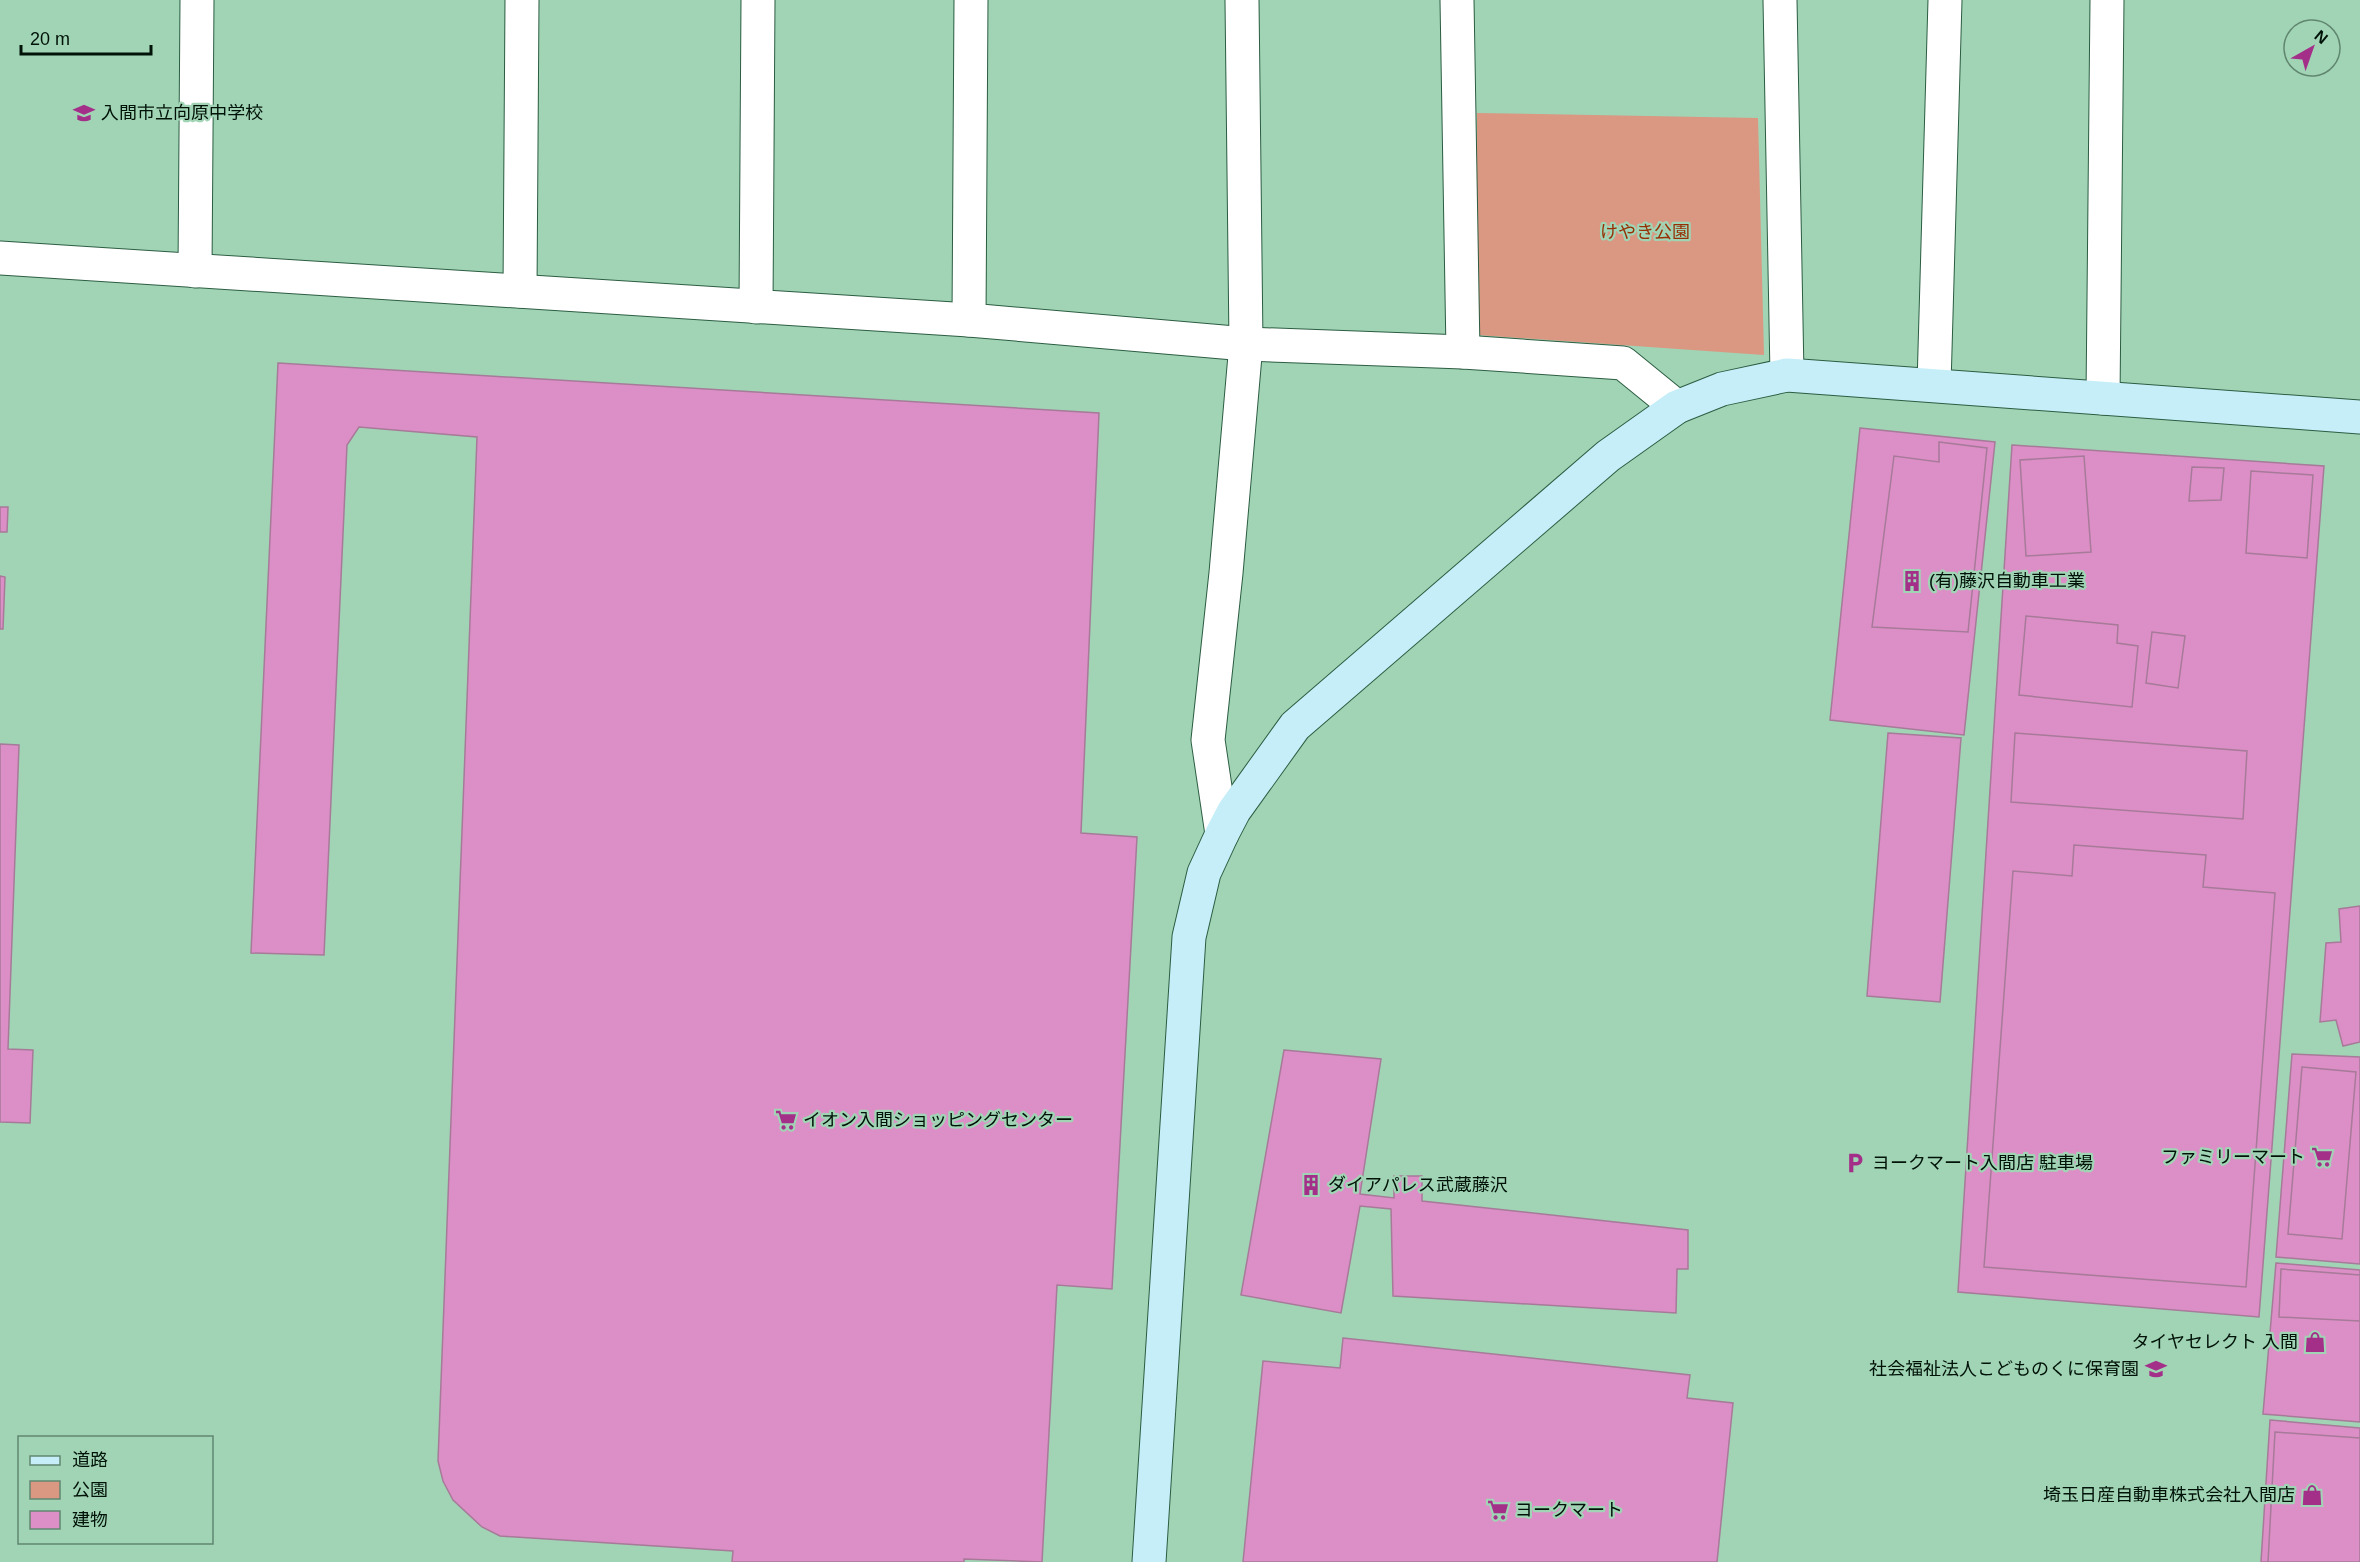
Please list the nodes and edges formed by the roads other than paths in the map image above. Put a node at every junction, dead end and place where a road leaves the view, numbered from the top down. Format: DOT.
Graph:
graph roads {
  1 [pos="197,0"];
  2 [pos="522,0"];
  3 [pos="758,0"];
  4 [pos="971,0"];
  5 [pos="1242,0"];
  6 [pos="1457,0"];
  7 [pos="1780,0"];
  8 [pos="1945,0"];
  9 [pos="2108,0"];
  10 [pos="0,258"];
  11 [pos="195,271"];
  12 [pos="520,291"];
  13 [pos="756,307"];
  14 [pos="969,320"];
  15 [pos="1246,344"];
  16 [pos="1462,352"];
  17 [pos="1787,375"];
  18 [pos="1934,385"];
  19 [pos="2103,398"];
  20 [pos="1677,407"];
  21 [pos="2360,417"];
  22 [pos="1222,834"];
  23 [pos="1149,1562"];
  1 -- 11 [label="street"];
  2 -- 12 [label="street"];
  3 -- 13 [label="street"];
  4 -- 14 [label="street"];
  5 -- 15 [label="street"];
  6 -- 16 [label="street"];
  7 -- 17 [label="street"];
  8 -- 18 [label="street"];
  9 -- 19 [label="street"];
  10 -- 11 [label="street"];
  11 -- 12 [label="street"];
  12 -- 13 [label="street"];
  13 -- 14 [label="street"];
  14 -- 15 [label="street"];
  15 -- 16 [label="street"];
  15 -- 22 [label="street"];
  16 -- 20 [label="street"];
  17 -- 18 [label="street"];
  17 -- 20 [label="street"];
  18 -- 19 [label="street"];
  19 -- 21 [label="street"];
  20 -- 22 [label="street"];
  22 -- 23 [label="street"];
}
